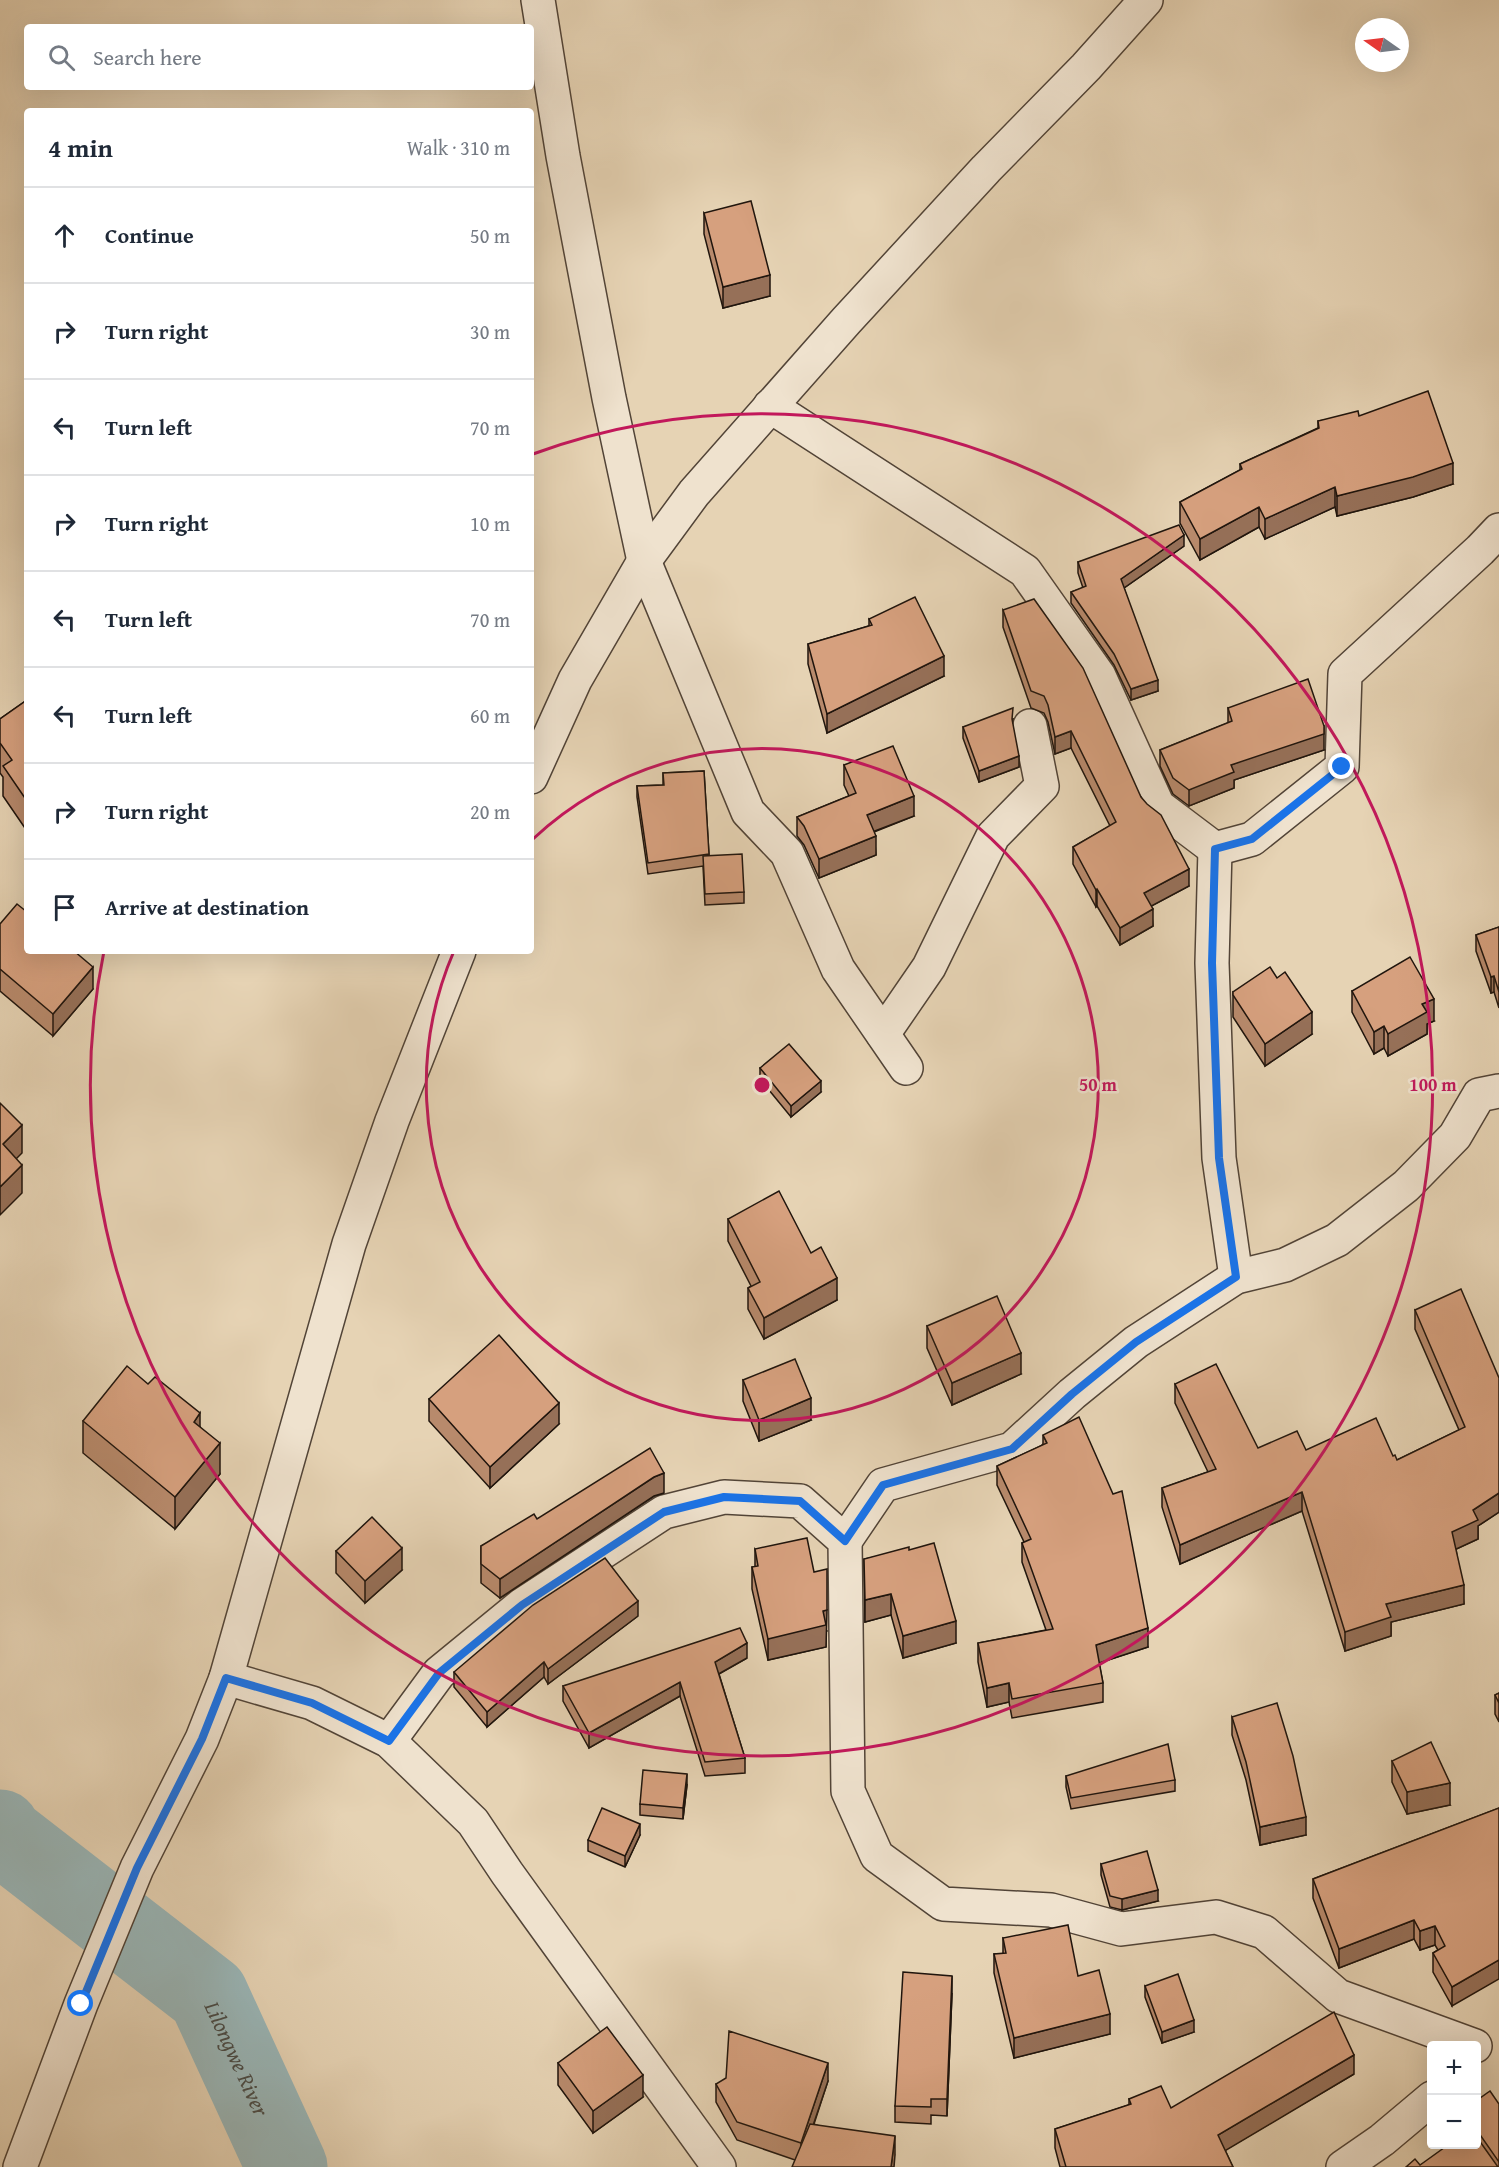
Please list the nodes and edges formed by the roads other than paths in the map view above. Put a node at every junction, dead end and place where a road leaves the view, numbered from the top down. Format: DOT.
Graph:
graph roads {
  1 [pos="538,0"];
  2 [pos="1143,1"];
  3 [pos="770,406"];
  4 [pos="1499,530"];
  5 [pos="644,561"];
  6 [pos="1030,726"];
  7 [pos="534,770"];
  8 [pos="1215,849"];
  9 [pos="458,954"];
  10 [pos="883,1034"];
  11 [pos="906,1068"];
  12 [pos="1499,1091"];
  13 [pos="1236,1277"];
  14 [pos="845,1541"];
  15 [pos="226,1678"];
  16 [pos="389,1741"];
  17 [pos="1483,2049"];
  18 [pos="1427,2101"];
  19 [pos="20,2167"];
  20 [pos="719,2167"];
  21 [pos="1343,2167"];
  1 -- 5 [label="street"];
  2 -- 3 [label="street"];
  3 -- 5 [label="street"];
  3 -- 8 [label="street"];
  4 -- 8 [label="street"];
  5 -- 7 [label="street"];
  5 -- 10 [label="street"];
  6 -- 10 [label="street"];
  8 -- 13 [label="street"];
  9 -- 15 [label="street"];
  10 -- 11 [label="street"];
  12 -- 13 [label="street"];
  13 -- 14 [label="street"];
  14 -- 16 [label="street"];
  14 -- 17 [label="street"];
  15 -- 16 [label="street"];
  15 -- 19 [label="street"];
  16 -- 20 [label="street"];
  18 -- 21 [label="street"];
}
